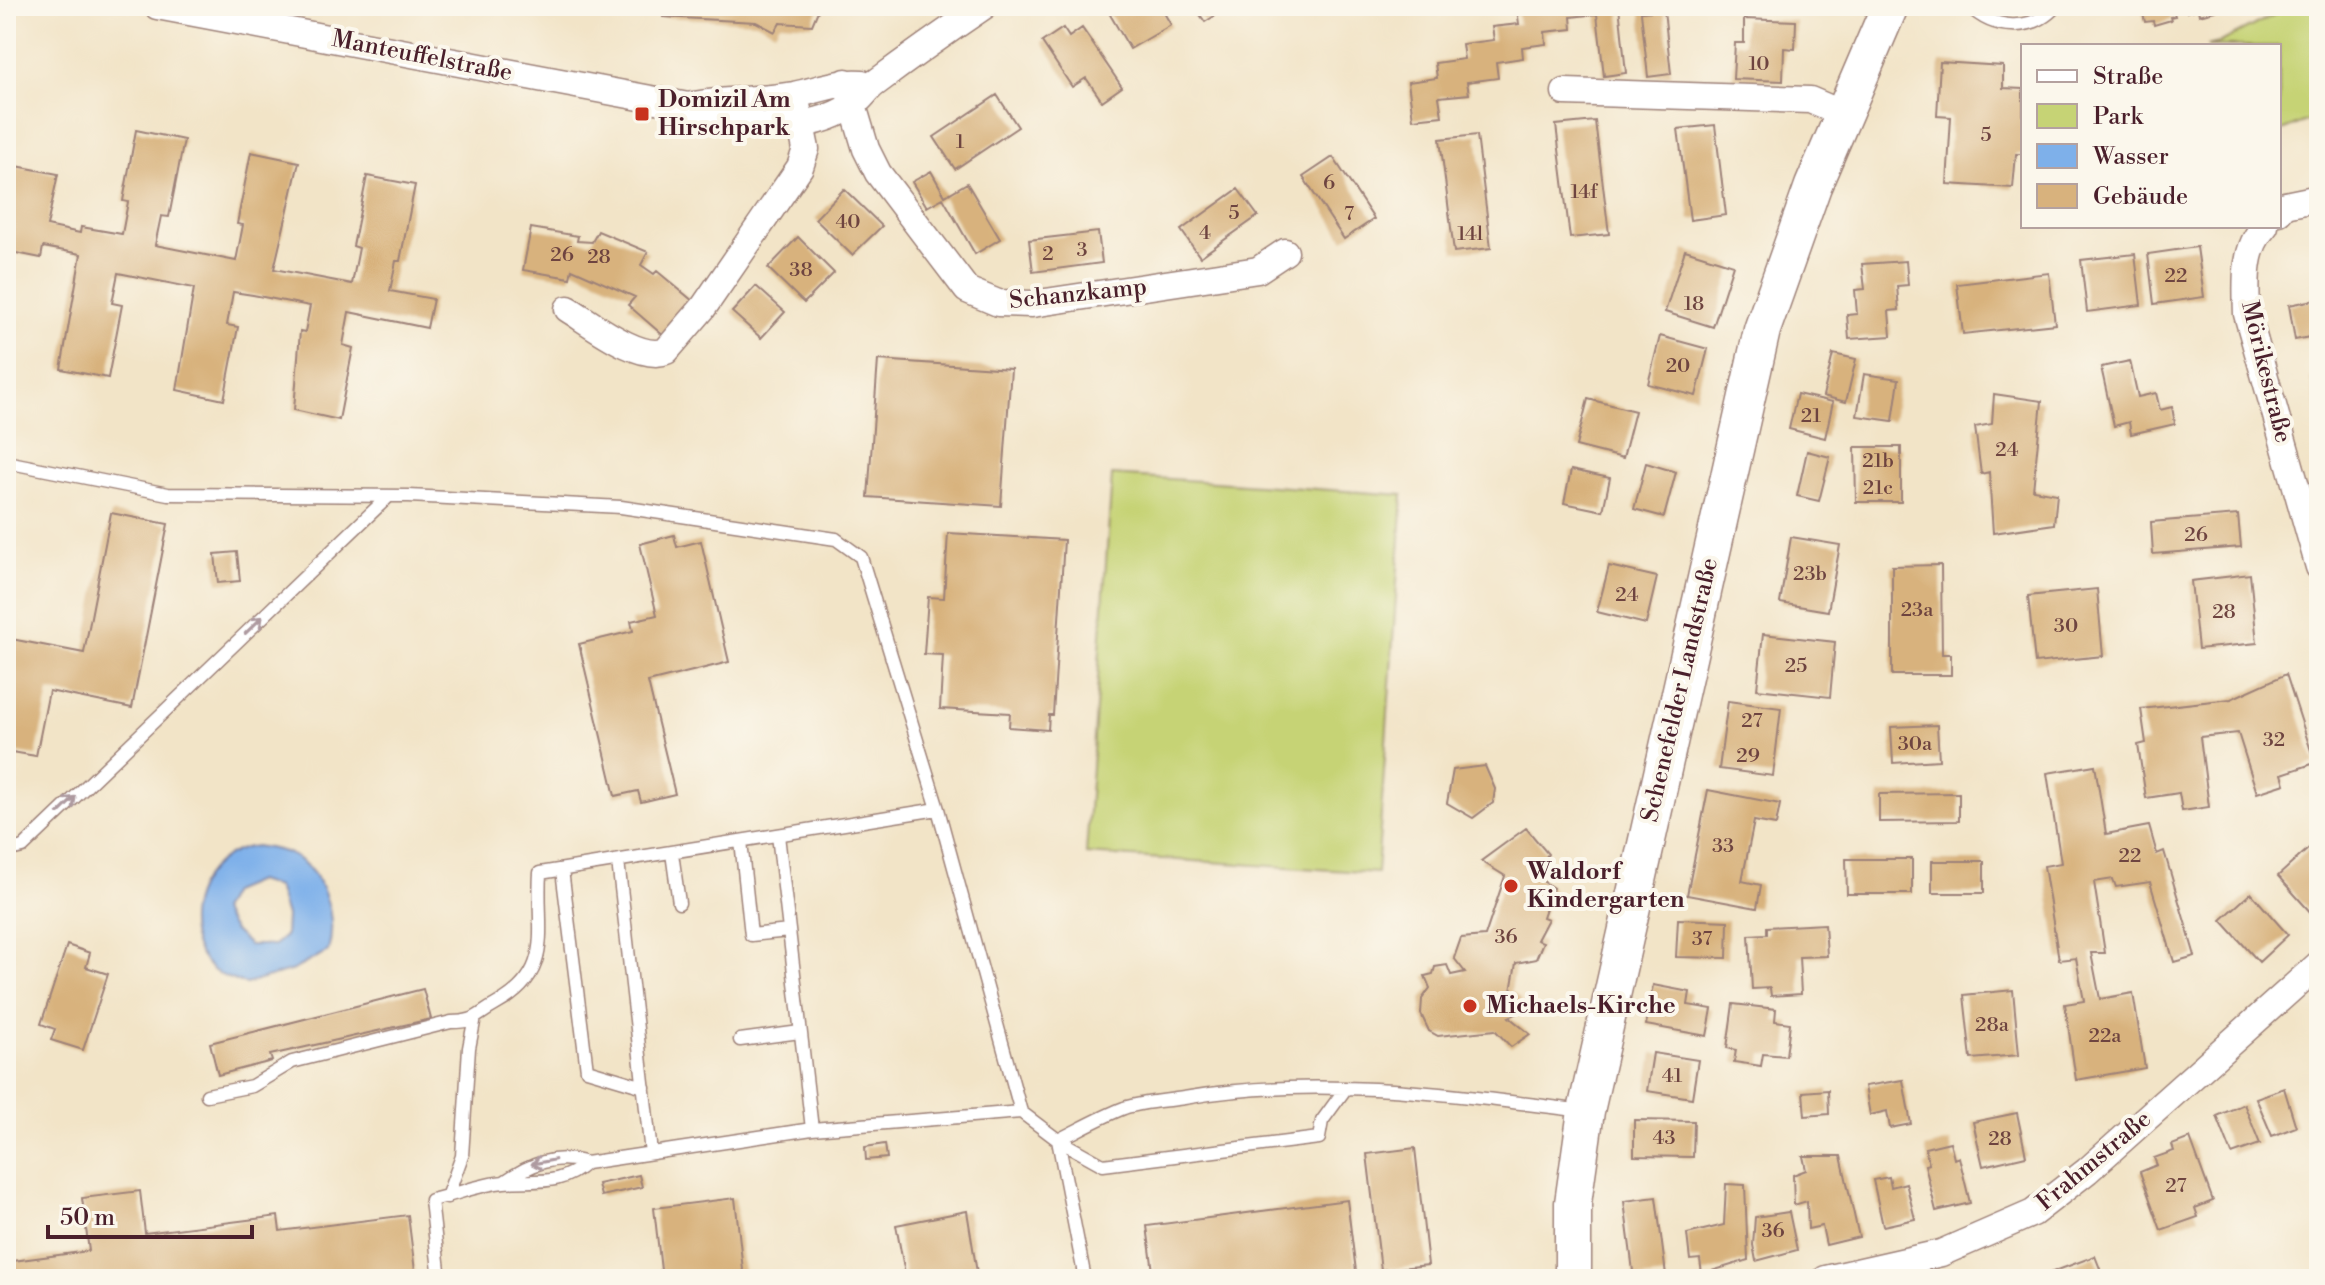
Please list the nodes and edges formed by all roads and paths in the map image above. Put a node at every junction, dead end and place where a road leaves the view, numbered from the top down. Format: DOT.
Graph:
graph roads {
  1 [pos="157,6"];
  2 [pos="984,6"];
  3 [pos="1890,6"];
  4 [pos="1969,6"];
  5 [pos="2056,6"];
  6 [pos="1565,92"];
  7 [pos="849,94"];
  8 [pos="795,95"];
  9 [pos="688,106"];
  10 [pos="1845,115"];
  11 [pos="802,122"];
  12 [pos="2319,198"];
  13 [pos="2281,210"];
  14 [pos="2263,228"];
  15 [pos="1285,252"];
  16 [pos="568,309"];
  17 [pos="6,462"];
  18 [pos="389,496"];
  19 [pos="2319,567"];
  20 [pos="938,809"];
  21 [pos="778,835"];
  22 [pos="741,841"];
  23 [pos="6,851"];
  24 [pos="672,853"];
  25 [pos="618,861"];
  26 [pos="562,870"];
  27 [pos="679,903"];
  28 [pos="789,931"];
  29 [pos="2317,970"];
  30 [pos="474,1022"];
  31 [pos="800,1032"];
  32 [pos="740,1040"];
  33 [pos="644,1087"];
  34 [pos="1346,1088"];
  35 [pos="207,1095"];
  36 [pos="1586,1111"];
  37 [pos="1021,1112"];
  38 [pos="812,1129"];
  39 [pos="1058,1140"];
  40 [pos="651,1153"];
  41 [pos="586,1163"];
  42 [pos="504,1182"];
  43 [pos="447,1197"];
  44 [pos="440,1279"];
  45 [pos="1085,1279"];
  46 [pos="1573,1279"];
  47 [pos="1826,1279"];
  1 -- 9 [label="street, Manteuffelstraße"];
  2 -- 7 [label="street, Manteuffelstraße"];
  3 -- 10 [label="main road, Schenefelder Landstraße"];
  4 -- 5 [label="lane"];
  6 -- 10 [label="street"];
  7 -- 8 [label="street, Manteuffelstraße"];
  7 -- 11 [label="street, Manteuffelstraße"];
  7 -- 15 [label="street, Schanzkamp"];
  8 -- 9 [label="street, Manteuffelstraße"];
  8 -- 11 [label="street"];
  9 -- 11 [label="street, Manteuffelstraße"];
  10 -- 36 [label="main road, Schenefelder Landstraße"];
  11 -- 16 [label="street"];
  12 -- 13 [label="street"];
  14 -- 19 [label="street, Mörikestraße"];
  17 -- 18 [label="lane"];
  18 -- 20 [label="lane"];
  23 -- 18 [label="lane, one-way"];
  20 -- 21 [label="lane"];
  20 -- 37 [label="lane"];
  21 -- 22 [label="lane"];
  21 -- 28 [label="lane"];
  22 -- 24 [label="lane"];
  22 -- 28 [label="lane"];
  24 -- 25 [label="lane"];
  24 -- 27 [label="lane"];
  25 -- 26 [label="lane"];
  25 -- 33 [label="lane"];
  26 -- 30 [label="lane"];
  26 -- 33 [label="lane"];
  28 -- 31 [label="lane"];
  29 -- 47 [label="street, Frahmstraße"];
  30 -- 35 [label="lane"];
  30 -- 43 [label="lane"];
  31 -- 32 [label="lane"];
  31 -- 38 [label="lane"];
  33 -- 40 [label="lane"];
  34 -- 36 [label="lane"];
  34 -- 39 [label="lane"];
  34 -- 39 [label="lane"];
  36 -- 46 [label="main road, Schenefelder Landstraße"];
  37 -- 38 [label="lane"];
  37 -- 39 [label="lane"];
  38 -- 40 [label="lane"];
  39 -- 45 [label="lane"];
  40 -- 41 [label="lane"];
  41 -- 42 [label="lane"];
  41 -- 42 [label="lane, one-way"];
  42 -- 43 [label="lane"];
  43 -- 44 [label="lane"];
}
